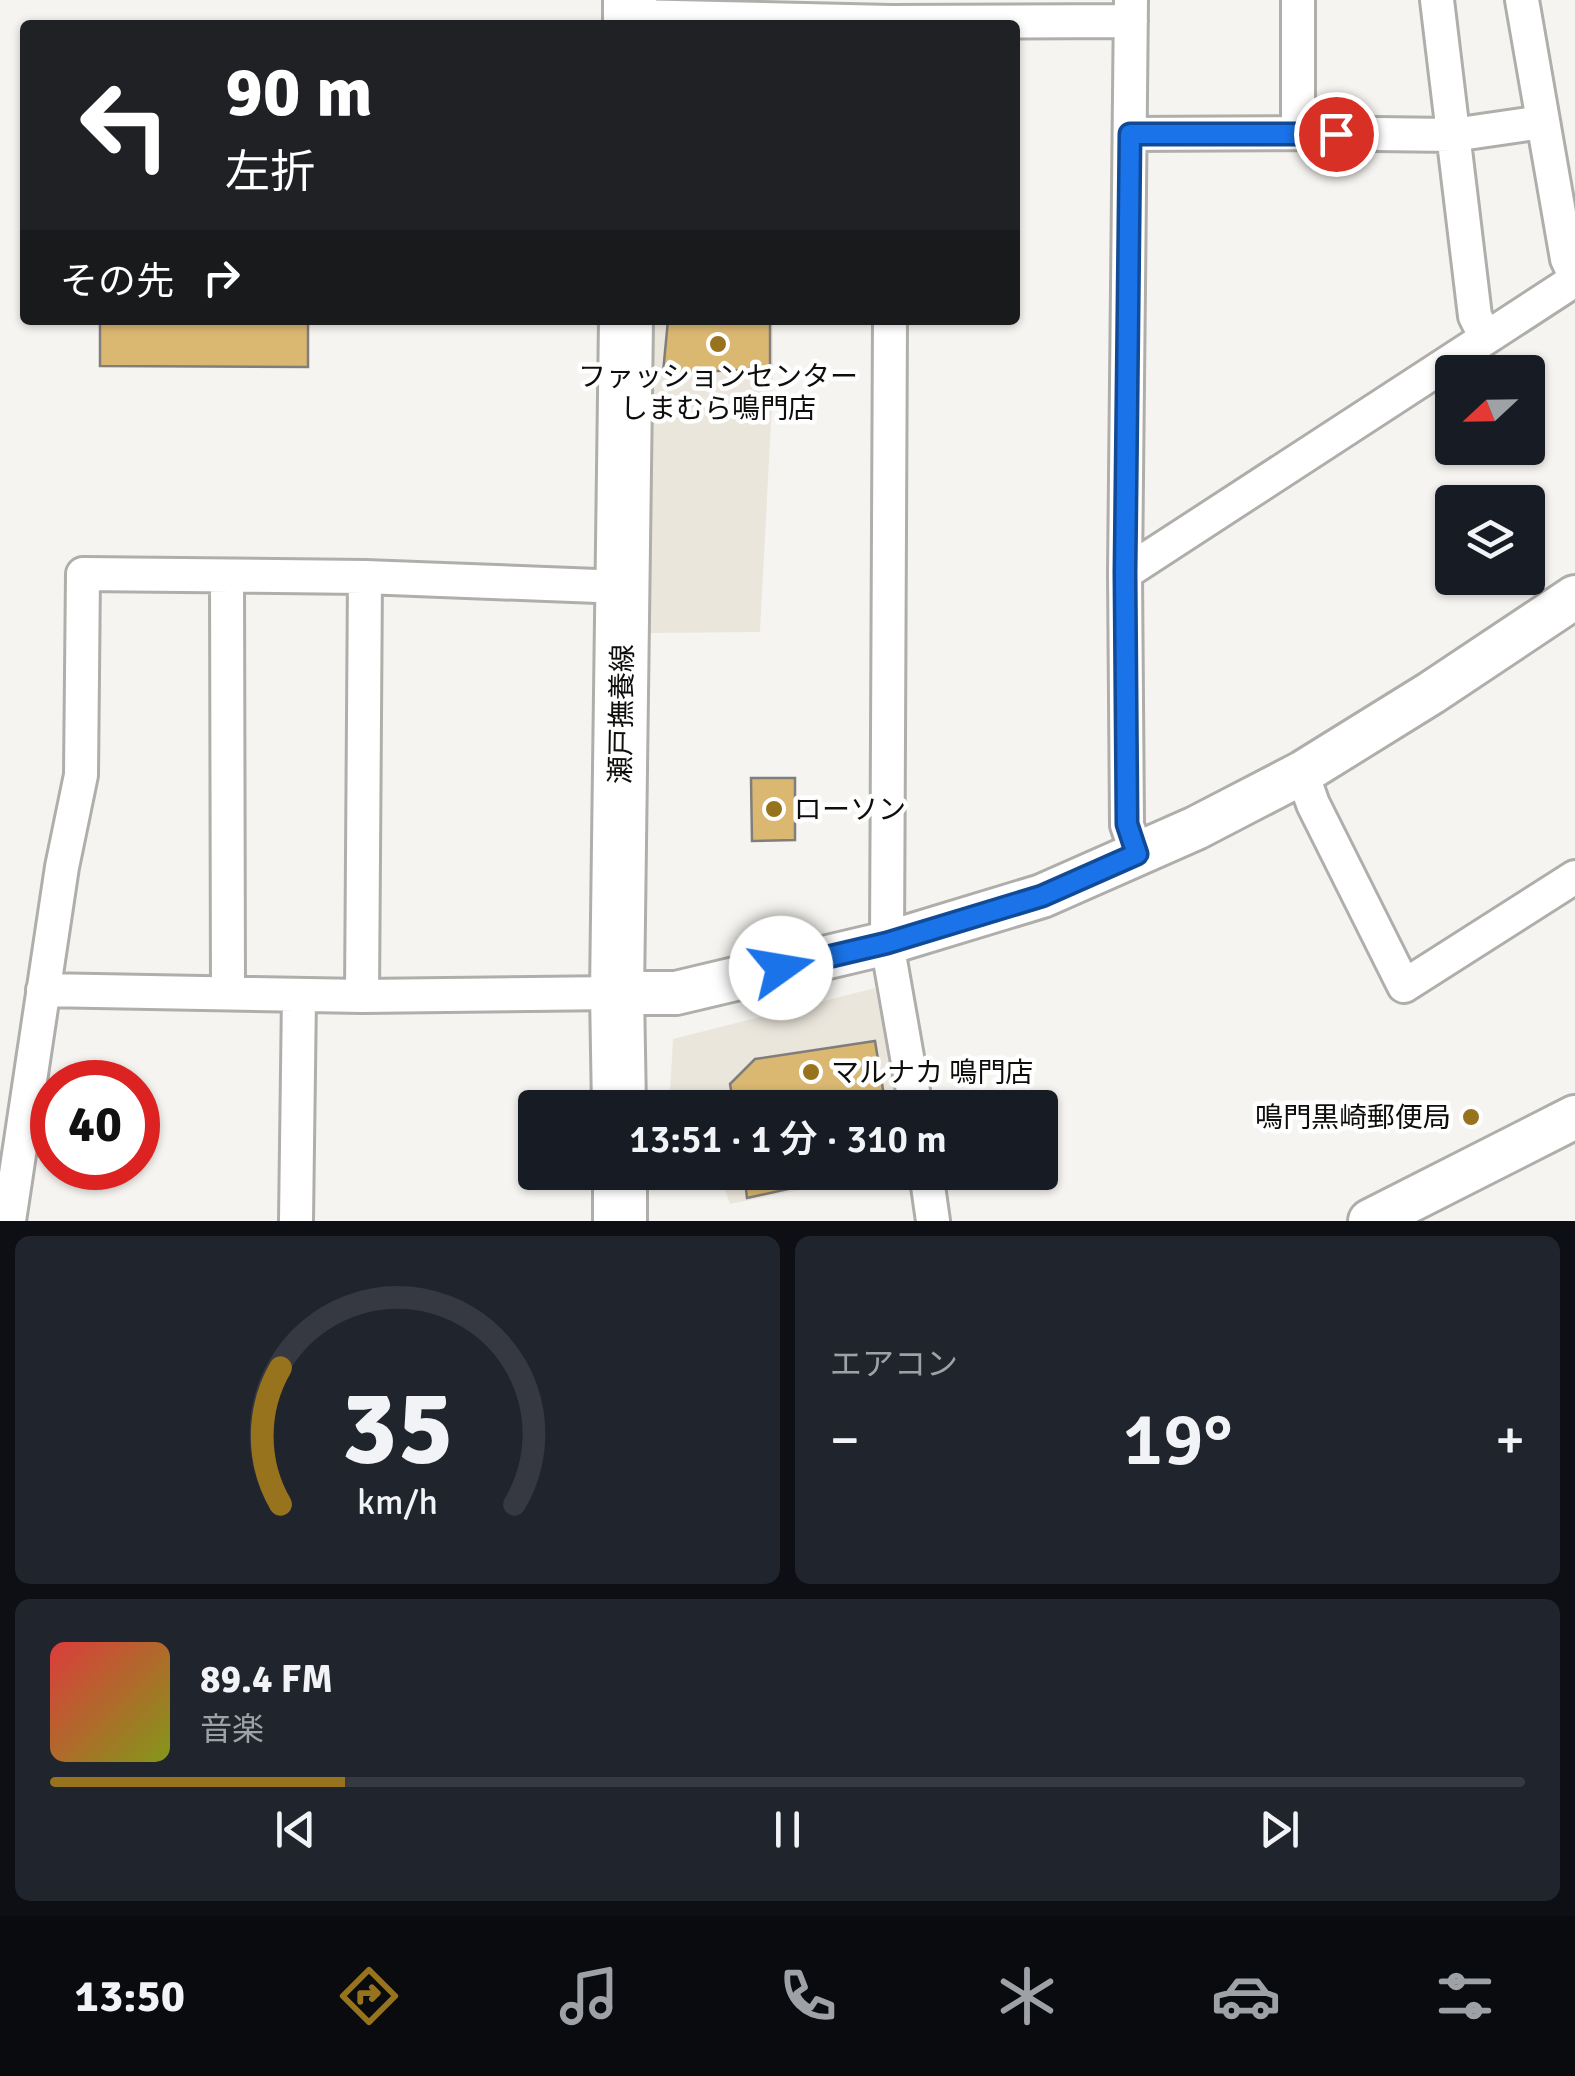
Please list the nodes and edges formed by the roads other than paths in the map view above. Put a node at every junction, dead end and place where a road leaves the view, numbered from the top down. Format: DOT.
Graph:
graph roads {
  1 [pos="1298,0"];
  2 [pos="1437,0"];
  3 [pos="1522,0"];
  4 [pos="1131,11"];
  5 [pos="630,14"];
  6 [pos="787,20"];
  7 [pos="965,20"];
  8 [pos="1542,122"];
  9 [pos="1298,133"];
  10 [pos="1130,134"];
  11 [pos="1453,135"];
  12 [pos="1575,278"];
  13 [pos="626,325"];
  14 [pos="890,325"];
  15 [pos="1485,336"];
  16 [pos="1125,573"];
  17 [pos="227,576"];
  18 [pos="365,577"];
  19 [pos="623,587"];
  20 [pos="1575,597"];
  21 [pos="1302,773"];
  22 [pos="1137,854"];
  23 [pos="1575,877"];
  24 [pos="887,943"];
  25 [pos="43,990"];
  26 [pos="617,992"];
  27 [pos="228,994"];
  28 [pos="299,995"];
  29 [pos="362,996"];
  30 [pos="619,1090"];
  31 [pos="913,1090"];
  32 [pos="1575,1117"];
  33 [pos="620,1190"];
  34 [pos="929,1190"];
  35 [pos="9,1221"];
  36 [pos="296,1221"];
  37 [pos="620,1221"];
  38 [pos="933,1221"];
  39 [pos="1370,1221"];
  1 -- 9 [label="street"];
  2 -- 11 [label="street"];
  3 -- 8 [label="street"];
  4 -- 7 [label="street"];
  4 -- 10 [label="street"];
  5 -- 6 [label="street"];
  8 -- 11 [label="street"];
  8 -- 12 [label="street"];
  9 -- 10 [label="street"];
  9 -- 11 [label="street"];
  10 -- 16 [label="street"];
  11 -- 15 [label="street"];
  12 -- 15 [label="street"];
  13 -- 19 [label="main road, 瀬戸撫養線"];
  14 -- 24 [label="street"];
  15 -- 16 [label="street"];
  16 -- 22 [label="street"];
  17 -- 18 [label="street"];
  17 -- 25 [label="street"];
  17 -- 27 [label="street"];
  18 -- 19 [label="street"];
  18 -- 29 [label="street"];
  19 -- 26 [label="main road, 瀬戸撫養線"];
  20 -- 21 [label="street"];
  21 -- 22 [label="street"];
  21 -- 23 [label="street"];
  22 -- 24 [label="street"];
  24 -- 26 [label="street"];
  24 -- 31 [label="street"];
  25 -- 27 [label="street"];
  25 -- 35 [label="street"];
  26 -- 29 [label="street"];
  26 -- 30 [label="main road, 瀬戸撫養線"];
  27 -- 28 [label="street"];
  28 -- 29 [label="street"];
  28 -- 36 [label="street"];
  32 -- 39 [label="street"];
  33 -- 37 [label="main road"];
  34 -- 38 [label="street"];
}
